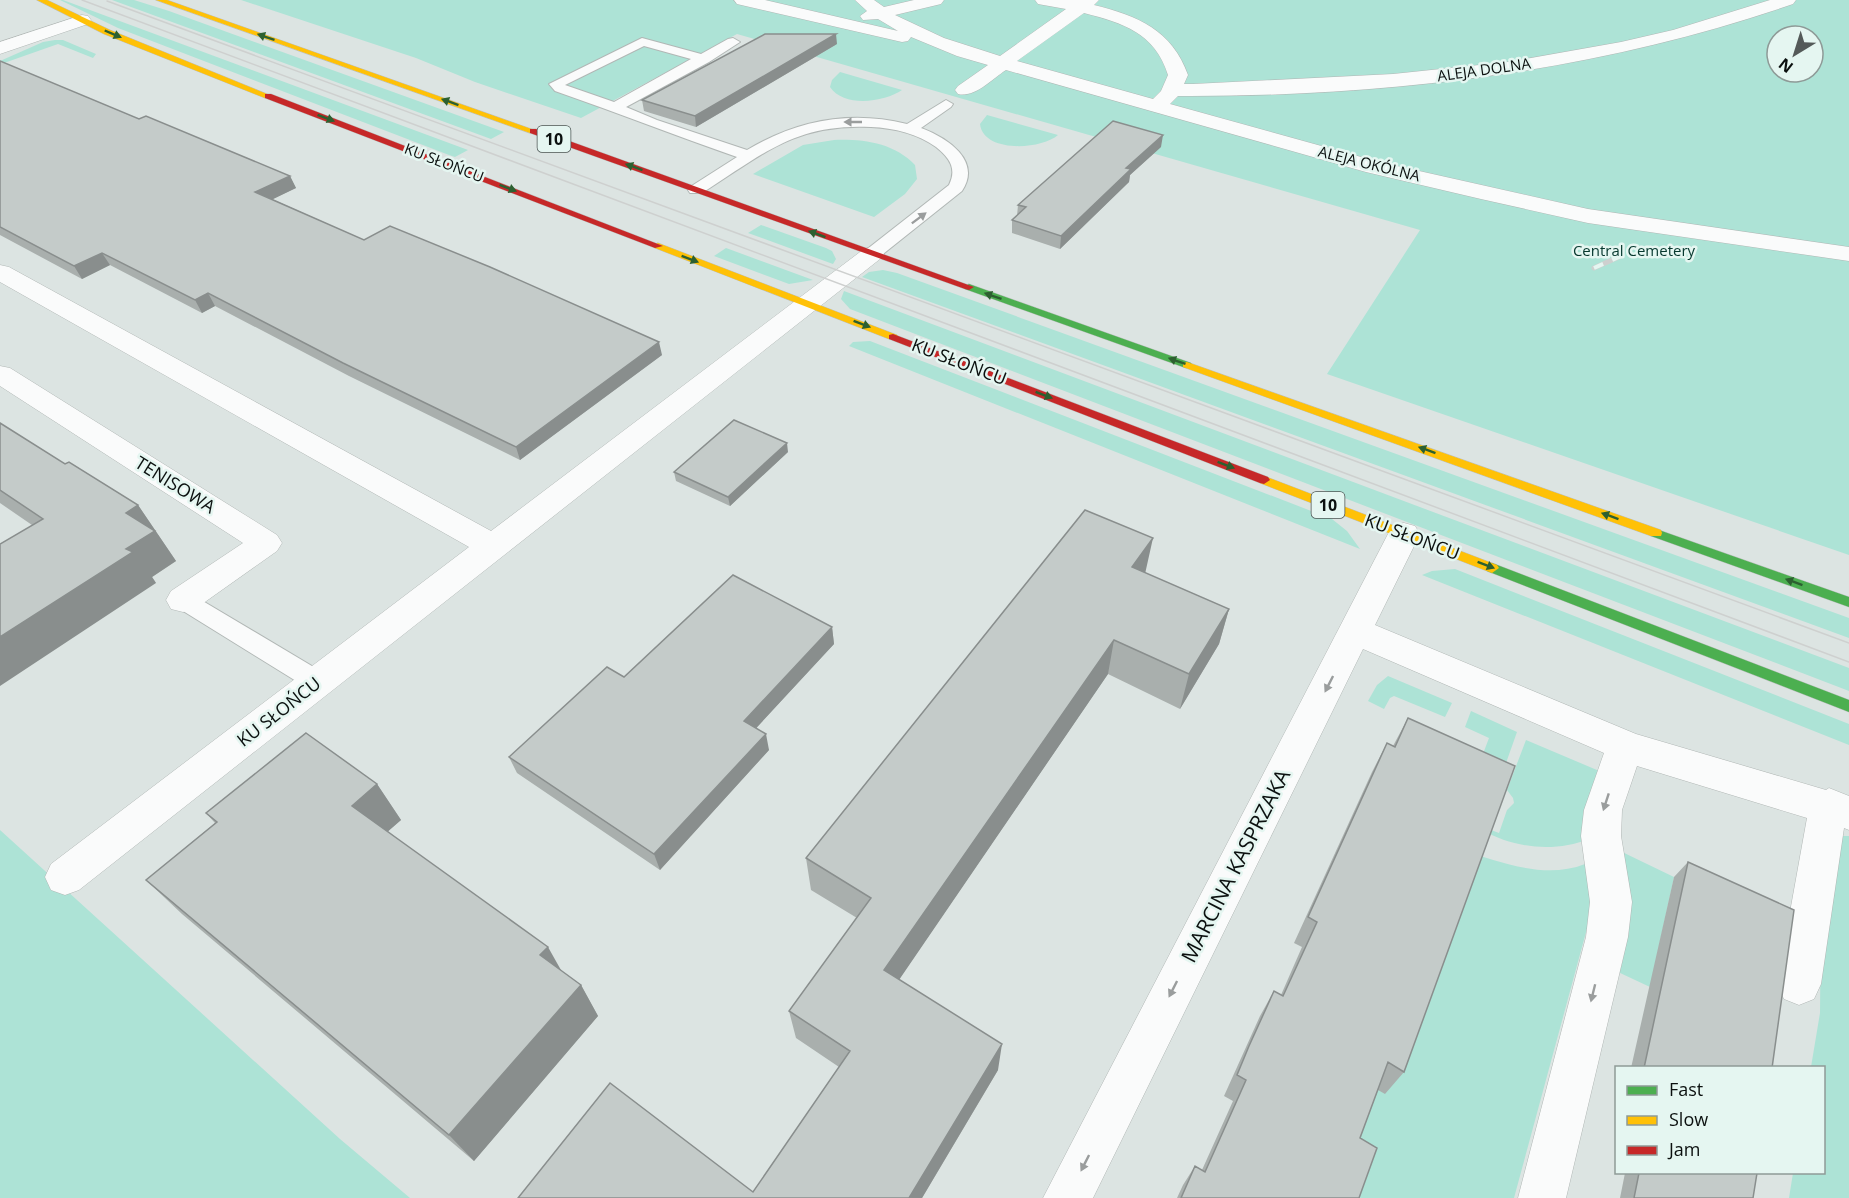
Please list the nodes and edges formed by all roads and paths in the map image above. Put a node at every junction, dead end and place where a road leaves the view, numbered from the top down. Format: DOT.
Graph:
graph roads {
  1 [pos="41,0"];
  2 [pos="160,0"];
  3 [pos="743,0"];
  4 [pos="864,0"];
  5 [pos="935,0"];
  6 [pos="1044,0"];
  7 [pos="1787,0"];
  8 [pos="1084,4"];
  9 [pos="879,12"];
  10 [pos="82,20"];
  11 [pos="850,24"];
  12 [pos="734,42"];
  13 [pos="0,48"];
  14 [pos="964,52"];
  15 [pos="704,59"];
  16 [pos="1002,62"];
  17 [pos="965,90"];
  18 [pos="1172,90"];
  19 [pos="946,104"];
  20 [pos="615,107"];
  21 [pos="1156,107"];
  22 [pos="910,129"];
  23 [pos="750,156"];
  24 [pos="696,190"];
  25 [pos="872,254"];
  26 [pos="1849,254"];
  27 [pos="0,272"];
  28 [pos="808,304"];
  29 [pos="0,374"];
  30 [pos="1404,534"];
  31 [pos="494,548"];
  32 [pos="183,600"];
  33 [pos="1849,602"];
  34 [pos="1356,632"];
  35 [pos="318,682"];
  36 [pos="1849,706"];
  37 [pos="1625,746"];
  38 [pos="1839,809"];
  39 [pos="65,877"];
  40 [pos="1799,984"];
  41 [pos="1067,1198"];
  42 [pos="1542,1198"];
  1 -- 10 [label="main road, KU SŁOŃCU / 10"];
  24 -- 2 [label="main road, 10, one-way"];
  3 -- 11 [label="street"];
  4 -- 9 [label="street"];
  5 -- 9 [label="street"];
  6 -- 8 [label="street"];
  7 -- 18 [label="street, ALEJA DOLNA"];
  8 -- 16 [label="street"];
  8 -- 18 [label="street"];
  9 -- 11 [label="street"];
  9 -- 14 [label="street"];
  10 -- 13 [label="street"];
  10 -- 28 [label="main road, KU SŁOŃCU / 10, one-way"];
  11 -- 14 [label="street"];
  12 -- 15 [label="lane"];
  14 -- 16 [label="street, ALEJA OKÓLNA"];
  15 -- 20 [label="lane"];
  15 -- 20 [label="lane"];
  16 -- 17 [label="street"];
  16 -- 21 [label="street, ALEJA OKÓLNA"];
  18 -- 21 [label="street"];
  19 -- 22 [label="lane"];
  20 -- 23 [label="lane"];
  21 -- 26 [label="street, ALEJA OKÓLNA"];
  22 -- 23 [label="lane, one-way"];
  25 -- 22 [label="lane, one-way"];
  23 -- 24 [label="lane"];
  25 -- 24 [label="main road, 10, one-way"];
  25 -- 28 [label="street, KU SŁOŃCU"];
  33 -- 25 [label="main road, 10, one-way"];
  27 -- 31 [label="street"];
  28 -- 30 [label="main road, KU SŁOŃCU / 10, one-way"];
  28 -- 31 [label="street, KU SŁOŃCU"];
  29 -- 32 [label="street, TENISOWA"];
  30 -- 34 [label="street, MARCINA KASPRZAKA"];
  30 -- 36 [label="main road, KU SŁOŃCU / 10, one-way"];
  31 -- 35 [label="street, KU SŁOŃCU"];
  32 -- 35 [label="lane"];
  34 -- 37 [label="street"];
  34 -- 41 [label="street, MARCINA KASPRZAKA, one-way"];
  35 -- 39 [label="street, KU SŁOŃCU"];
  37 -- 38 [label="street"];
  37 -- 42 [label="street, one-way"];
  38 -- 40 [label="street"];
}
